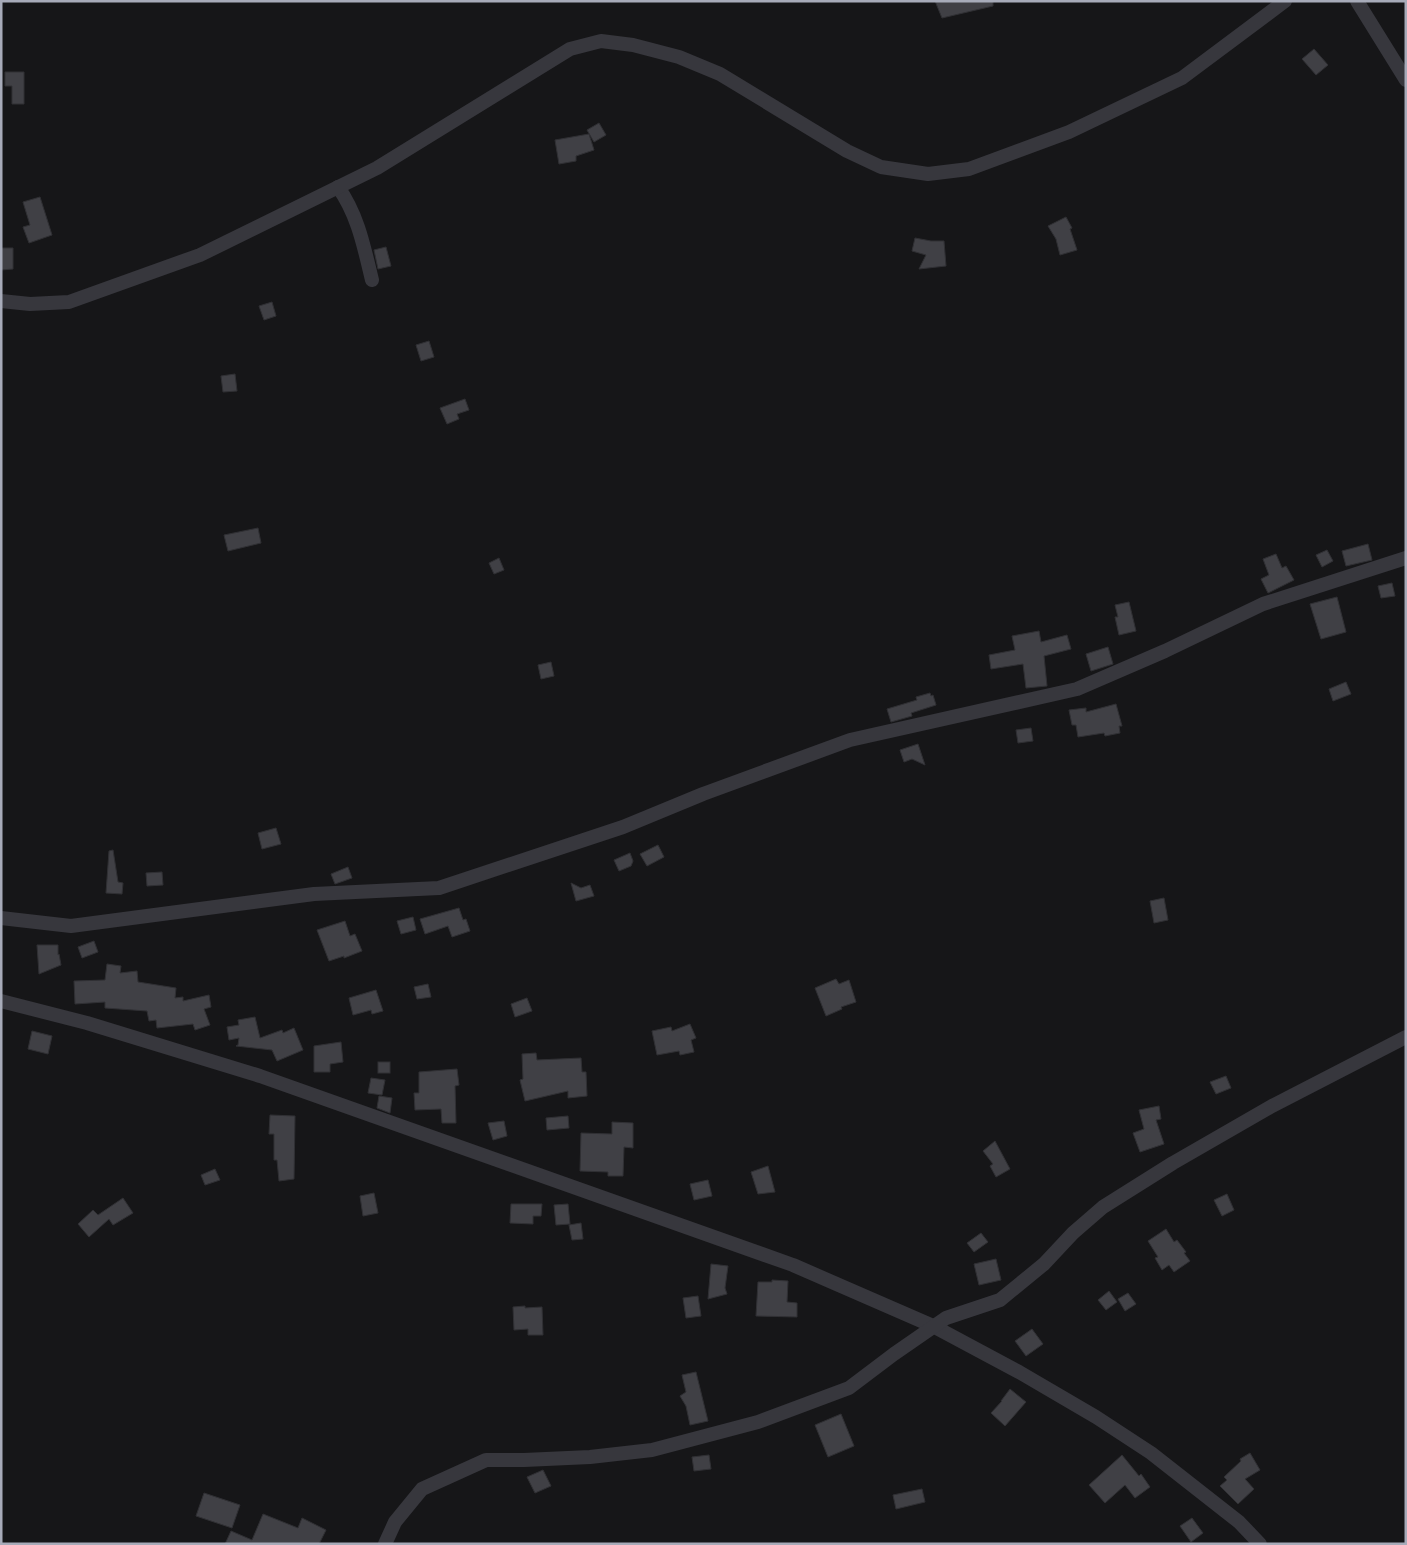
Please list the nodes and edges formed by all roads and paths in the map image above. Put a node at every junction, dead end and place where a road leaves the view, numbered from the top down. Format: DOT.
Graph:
graph roads {
  1 [pos="1285,1"];
  2 [pos="1357,1"];
  3 [pos="1406,80"];
  4 [pos="338,187"];
  5 [pos="372,280"];
  6 [pos="1,301"];
  7 [pos="1406,558"];
  8 [pos="1,918"];
  9 [pos="1,1001"];
  10 [pos="1406,1037"];
  11 [pos="933,1326"];
  12 [pos="384,1544"];
  13 [pos="1260,1544"];
  1 -- 4 [label="street"];
  2 -- 3 [label="street"];
  4 -- 5 [label="street"];
  4 -- 6 [label="street"];
  7 -- 8 [label="street"];
  9 -- 11 [label="street"];
  10 -- 11 [label="street"];
  11 -- 12 [label="street"];
  11 -- 13 [label="street"];
}
